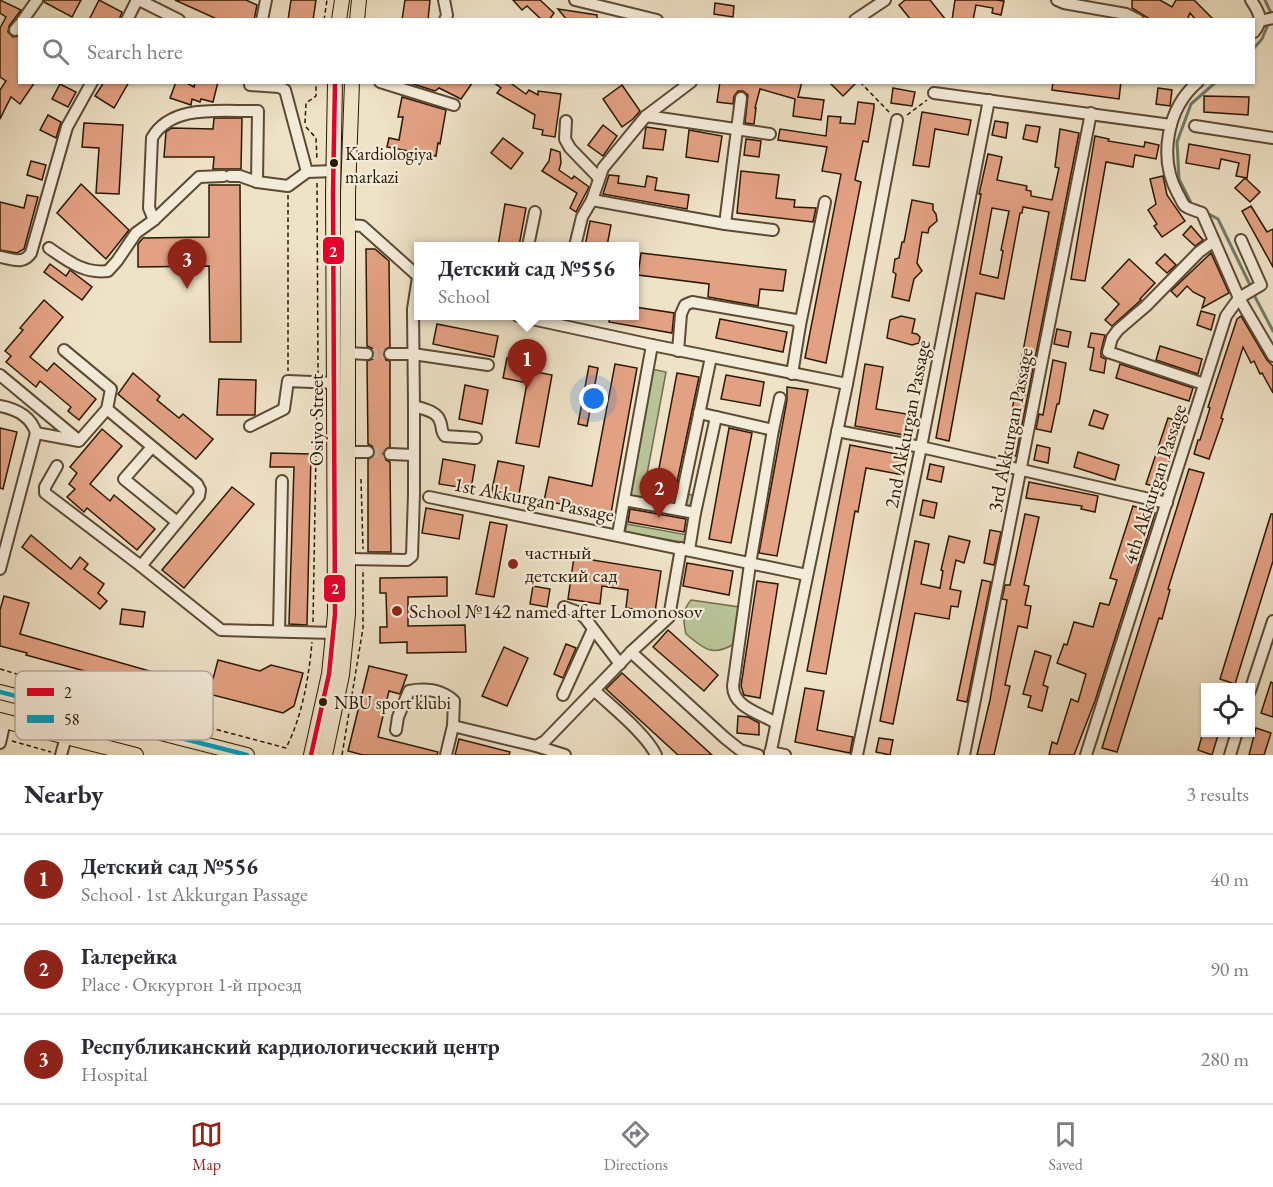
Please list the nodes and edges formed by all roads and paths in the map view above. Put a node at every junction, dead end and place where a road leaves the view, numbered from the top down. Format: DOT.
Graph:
graph roads {
  1 [pos="37,0"];
  2 [pos="138,0"];
  3 [pos="266,0"];
  4 [pos="327,0"];
  5 [pos="342,0"];
  6 [pos="359,0"];
  7 [pos="444,0"];
  8 [pos="575,0"];
  9 [pos="885,0"];
  10 [pos="1057,0"];
  11 [pos="1251,0"];
  12 [pos="621,5"];
  13 [pos="24,18"];
  14 [pos="128,18"];
  15 [pos="175,18"];
  16 [pos="262,18"];
  17 [pos="324,18"];
  18 [pos="339,18"];
  19 [pos="357,18"];
  20 [pos="446,18"];
  21 [pos="652,18"];
  22 [pos="858,18"];
  23 [pos="1134,18"];
  24 [pos="1273,18"];
  25 [pos="1260,21"];
  26 [pos="1255,30"];
  27 [pos="91,84"];
  28 [pos="316,84"];
  29 [pos="335,84"];
  30 [pos="352,84"];
  31 [pos="386,84"];
  32 [pos="689,84"];
  33 [pos="862,84"];
  34 [pos="1196,84"];
  35 [pos="250,85"];
  36 [pos="934,93"];
  37 [pos="741,98"];
  38 [pos="989,100"];
  39 [pos="454,105"];
  40 [pos="1091,113"];
  41 [pos="646,116"];
  42 [pos="897,120"];
  43 [pos="566,121"];
  44 [pos="1172,125"];
  45 [pos="1195,126"];
  46 [pos="738,129"];
  47 [pos="770,134"];
  48 [pos="1273,138"];
  49 [pos="334,171"];
  50 [pos="349,171"];
  51 [pos="312,172"];
  52 [pos="599,178"];
  53 [pos="258,182"];
  54 [pos="288,186"];
  55 [pos="592,200"];
  56 [pos="825,202"];
  57 [pos="535,212"];
  58 [pos="153,220"];
  59 [pos="725,224"];
  60 [pos="341,225"];
  61 [pos="773,230"];
  62 [pos="1241,240"];
  63 [pos="1214,241"];
  64 [pos="529,242"];
  65 [pos="576,242"];
  66 [pos="49,248"];
  67 [pos="0,257"];
  68 [pos="414,272"];
  69 [pos="1248,293"];
  70 [pos="414,304"];
  71 [pos="559,320"];
  72 [pos="800,325"];
  73 [pos="652,345"];
  74 [pos="64,350"];
  75 [pos="678,351"];
  76 [pos="348,353"];
  77 [pos="367,354"];
  78 [pos="390,354"];
  79 [pos="413,354"];
  80 [pos="1273,356"];
  81 [pos="711,357"];
  82 [pos="488,365"];
  83 [pos="792,374"];
  84 [pos="0,375"];
  85 [pos="288,381"];
  86 [pos="318,382"];
  87 [pos="335,383"];
  88 [pos="847,384"];
  89 [pos="1204,384"];
  90 [pos="780,398"];
  91 [pos="0,406"];
  92 [pos="414,406"];
  93 [pos="106,408"];
  94 [pos="699,413"];
  95 [pos="716,417"];
  96 [pos="250,426"];
  97 [pos="773,430"];
  98 [pos="837,431"];
  99 [pos="36,433"];
  100 [pos="476,438"];
  101 [pos="79,441"];
  102 [pos="152,447"];
  103 [pos="921,447"];
  104 [pos="348,452"];
  105 [pos="368,452"];
  106 [pos="390,454"];
  107 [pos="414,455"];
  108 [pos="57,466"];
  109 [pos="1020,471"];
  110 [pos="282,481"];
  111 [pos="429,497"];
  112 [pos="624,500"];
  113 [pos="1167,503"];
  114 [pos="679,510"];
  115 [pos="695,513"];
  116 [pos="177,522"];
  117 [pos="618,534"];
  118 [pos="685,549"];
  119 [pos="348,559"];
  120 [pos="750,564"];
  121 [pos="141,566"];
  122 [pos="0,569"];
  123 [pos="807,574"];
  124 [pos="564,607"];
  125 [pos="1273,621"];
  126 [pos="593,629"];
  127 [pos="279,631"];
  128 [pos="312,632"];
  129 [pos="334,633"];
  130 [pos="631,652"];
  131 [pos="620,664"];
  132 [pos="0,669"];
  133 [pos="15,673"];
  134 [pos="1254,683"];
  135 [pos="594,690"];
  136 [pos="0,692"];
  137 [pos="563,695"];
  138 [pos="15,696"];
  139 [pos="2,720"];
  140 [pos="776,723"];
  141 [pos="453,726"];
  142 [pos="213,729"];
  143 [pos="396,730"];
  144 [pos="1235,737"];
  145 [pos="1,740"];
  146 [pos="65,740"];
  147 [pos="78,740"];
  148 [pos="188,740"];
  149 [pos="536,746"];
  150 [pos="736,752"];
  151 [pos="770,754"];
  152 [pos="61,755"];
  153 [pos="136,755"];
  154 [pos="247,755"];
  155 [pos="311,755"];
  156 [pos="325,755"];
  157 [pos="446,755"];
  158 [pos="565,755"];
  159 [pos="656,755"];
  160 [pos="758,755"];
  161 [pos="785,755"];
  162 [pos="856,755"];
  163 [pos="964,755"];
  164 [pos="1086,755"];
  165 [pos="1230,755"];
  1 -- 13 [label="street"];
  2 -- 14 [label="street"];
  2 -- 15 [label="street"];
  3 -- 16 [label="street"];
  4 -- 17 [label="path"];
  5 -- 18 [label="main road"];
  6 -- 19 [label="main road"];
  7 -- 20 [label="street"];
  8 -- 12 [label="street"];
  9 -- 22 [label="street"];
  10 -- 23 [label="street"];
  11 -- 25 [label="street"];
  12 -- 21 [label="street"];
  24 -- 25 [label="street"];
  25 -- 26 [label="street"];
  27 -- 67 [label="street"];
  28 -- 51 [label="path"];
  29 -- 49 [label="main road, Osiyo Street"];
  30 -- 50 [label="main road, Osiyo Street"];
  31 -- 39 [label="street"];
  32 -- 41 [label="street"];
  33 -- 42 [label="path"];
  34 -- 44 [label="street"];
  35 -- 51 [label="street"];
  36 -- 38 [label="street"];
  36 -- 42 [label="path"];
  37 -- 46 [label="street"];
  38 -- 40 [label="street"];
  38 -- 103 [label="street, 2nd Akkurgan Passage"];
  40 -- 44 [label="street"];
  40 -- 109 [label="street, 3rd Akkurgan Passage"];
  41 -- 46 [label="street"];
  41 -- 52 [label="street"];
  42 -- 88 [label="street"];
  43 -- 52 [label="street"];
  44 -- 63 [label="street"];
  45 -- 48 [label="street"];
  46 -- 47 [label="street"];
  46 -- 59 [label="street"];
  49 -- 50 [label="main road"];
  49 -- 51 [label="street"];
  49 -- 60 [label="main road, Osiyo Street"];
  50 -- 60 [label="main road, Osiyo Street"];
  51 -- 54 [label="street"];
  51 -- 86 [label="path"];
  52 -- 55 [label="street"];
  53 -- 54 [label="street"];
  53 -- 58 [label="street"];
  53 -- 58 [label="street"];
  54 -- 85 [label="path"];
  55 -- 59 [label="street"];
  55 -- 65 [label="street"];
  56 -- 72 [label="street"];
  57 -- 64 [label="street"];
  58 -- 66 [label="street"];
  59 -- 61 [label="street"];
  60 -- 68 [label="street"];
  60 -- 76 [label="main road, Osiyo Street"];
  60 -- 87 [label="main road, Osiyo Street"];
  62 -- 69 [label="street"];
  63 -- 69 [label="street"];
  63 -- 89 [label="street"];
  69 -- 80 [label="street"];
  69 -- 89 [label="street, 4th Akkurgan Passage"];
  70 -- 79 [label="street"];
  71 -- 73 [label="street"];
  72 -- 75 [label="street"];
  72 -- 83 [label="street"];
  73 -- 75 [label="street"];
  73 -- 112 [label="street"];
  74 -- 93 [label="street"];
  75 -- 81 [label="street"];
  76 -- 77 [label="street"];
  76 -- 104 [label="main road, Osiyo Street"];
  78 -- 79 [label="street"];
  79 -- 82 [label="street"];
  79 -- 92 [label="street"];
  81 -- 83 [label="street"];
  81 -- 94 [label="street"];
  83 -- 88 [label="street"];
  84 -- 101 [label="street"];
  85 -- 86 [label="street"];
  85 -- 96 [label="street"];
  86 -- 87 [label="street"];
  86 -- 128 [label="path"];
  87 -- 129 [label="main road, Osiyo Street"];
  88 -- 98 [label="street"];
  89 -- 113 [label="street, 4th Akkurgan Passage"];
  90 -- 97 [label="street"];
  91 -- 99 [label="street"];
  92 -- 100 [label="street"];
  92 -- 107 [label="street"];
  93 -- 101 [label="street"];
  93 -- 102 [label="street"];
  94 -- 95 [label="street"];
  94 -- 114 [label="street"];
  95 -- 97 [label="street"];
  95 -- 115 [label="street"];
  97 -- 120 [label="street"];
  98 -- 103 [label="street"];
  98 -- 123 [label="street"];
  99 -- 101 [label="street"];
  99 -- 122 [label="street"];
  102 -- 116 [label="street"];
  102 -- 116 [label="street"];
  103 -- 109 [label="street"];
  103 -- 162 [label="street, 2nd Akkurgan Passage"];
  104 -- 105 [label="street"];
  104 -- 119 [label="main road, Osiyo Street"];
  106 -- 107 [label="street"];
  107 -- 119 [label="street"];
  108 -- 121 [label="street"];
  109 -- 113 [label="street"];
  109 -- 163 [label="street, 3rd Akkurgan Passage"];
  110 -- 127 [label="street"];
  111 -- 117 [label="street, 1st Akkurgan Passage"];
  112 -- 114 [label="street"];
  112 -- 117 [label="street"];
  113 -- 164 [label="street, 4th Akkurgan Passage"];
  114 -- 115 [label="street"];
  115 -- 118 [label="street"];
  116 -- 121 [label="street"];
  117 -- 118 [label="street, 1st Akkurgan Passage"];
  118 -- 120 [label="street, 1st Akkurgan Passage"];
  118 -- 130 [label="street"];
  119 -- 156 [label="main road, Osiyo Street"];
  120 -- 123 [label="street, 1st Akkurgan Passage"];
  120 -- 140 [label="street"];
  121 -- 127 [label="street"];
  123 -- 140 [label="street"];
  124 -- 126 [label="street"];
  125 -- 134 [label="street"];
  126 -- 131 [label="street"];
  126 -- 137 [label="street"];
  127 -- 128 [label="street"];
  128 -- 129 [label="street"];
  128 -- 142 [label="path"];
  129 -- 155 [label="main road, Osiyo Street"];
  130 -- 131 [label="street"];
  130 -- 150 [label="street"];
  131 -- 135 [label="street"];
  132 -- 133 [label="path"];
  135 -- 149 [label="street"];
  135 -- 159 [label="street"];
  136 -- 138 [label="main road"];
  139 -- 145 [label="street"];
  140 -- 151 [label="street"];
  141 -- 143 [label="street"];
  141 -- 149 [label="street"];
  141 -- 157 [label="street"];
  144 -- 165 [label="street"];
  145 -- 152 [label="path"];
  146 -- 152 [label="street"];
  147 -- 153 [label="main road"];
  148 -- 154 [label="main road"];
  149 -- 158 [label="street"];
  150 -- 160 [label="street"];
  151 -- 161 [label="street"];
}
